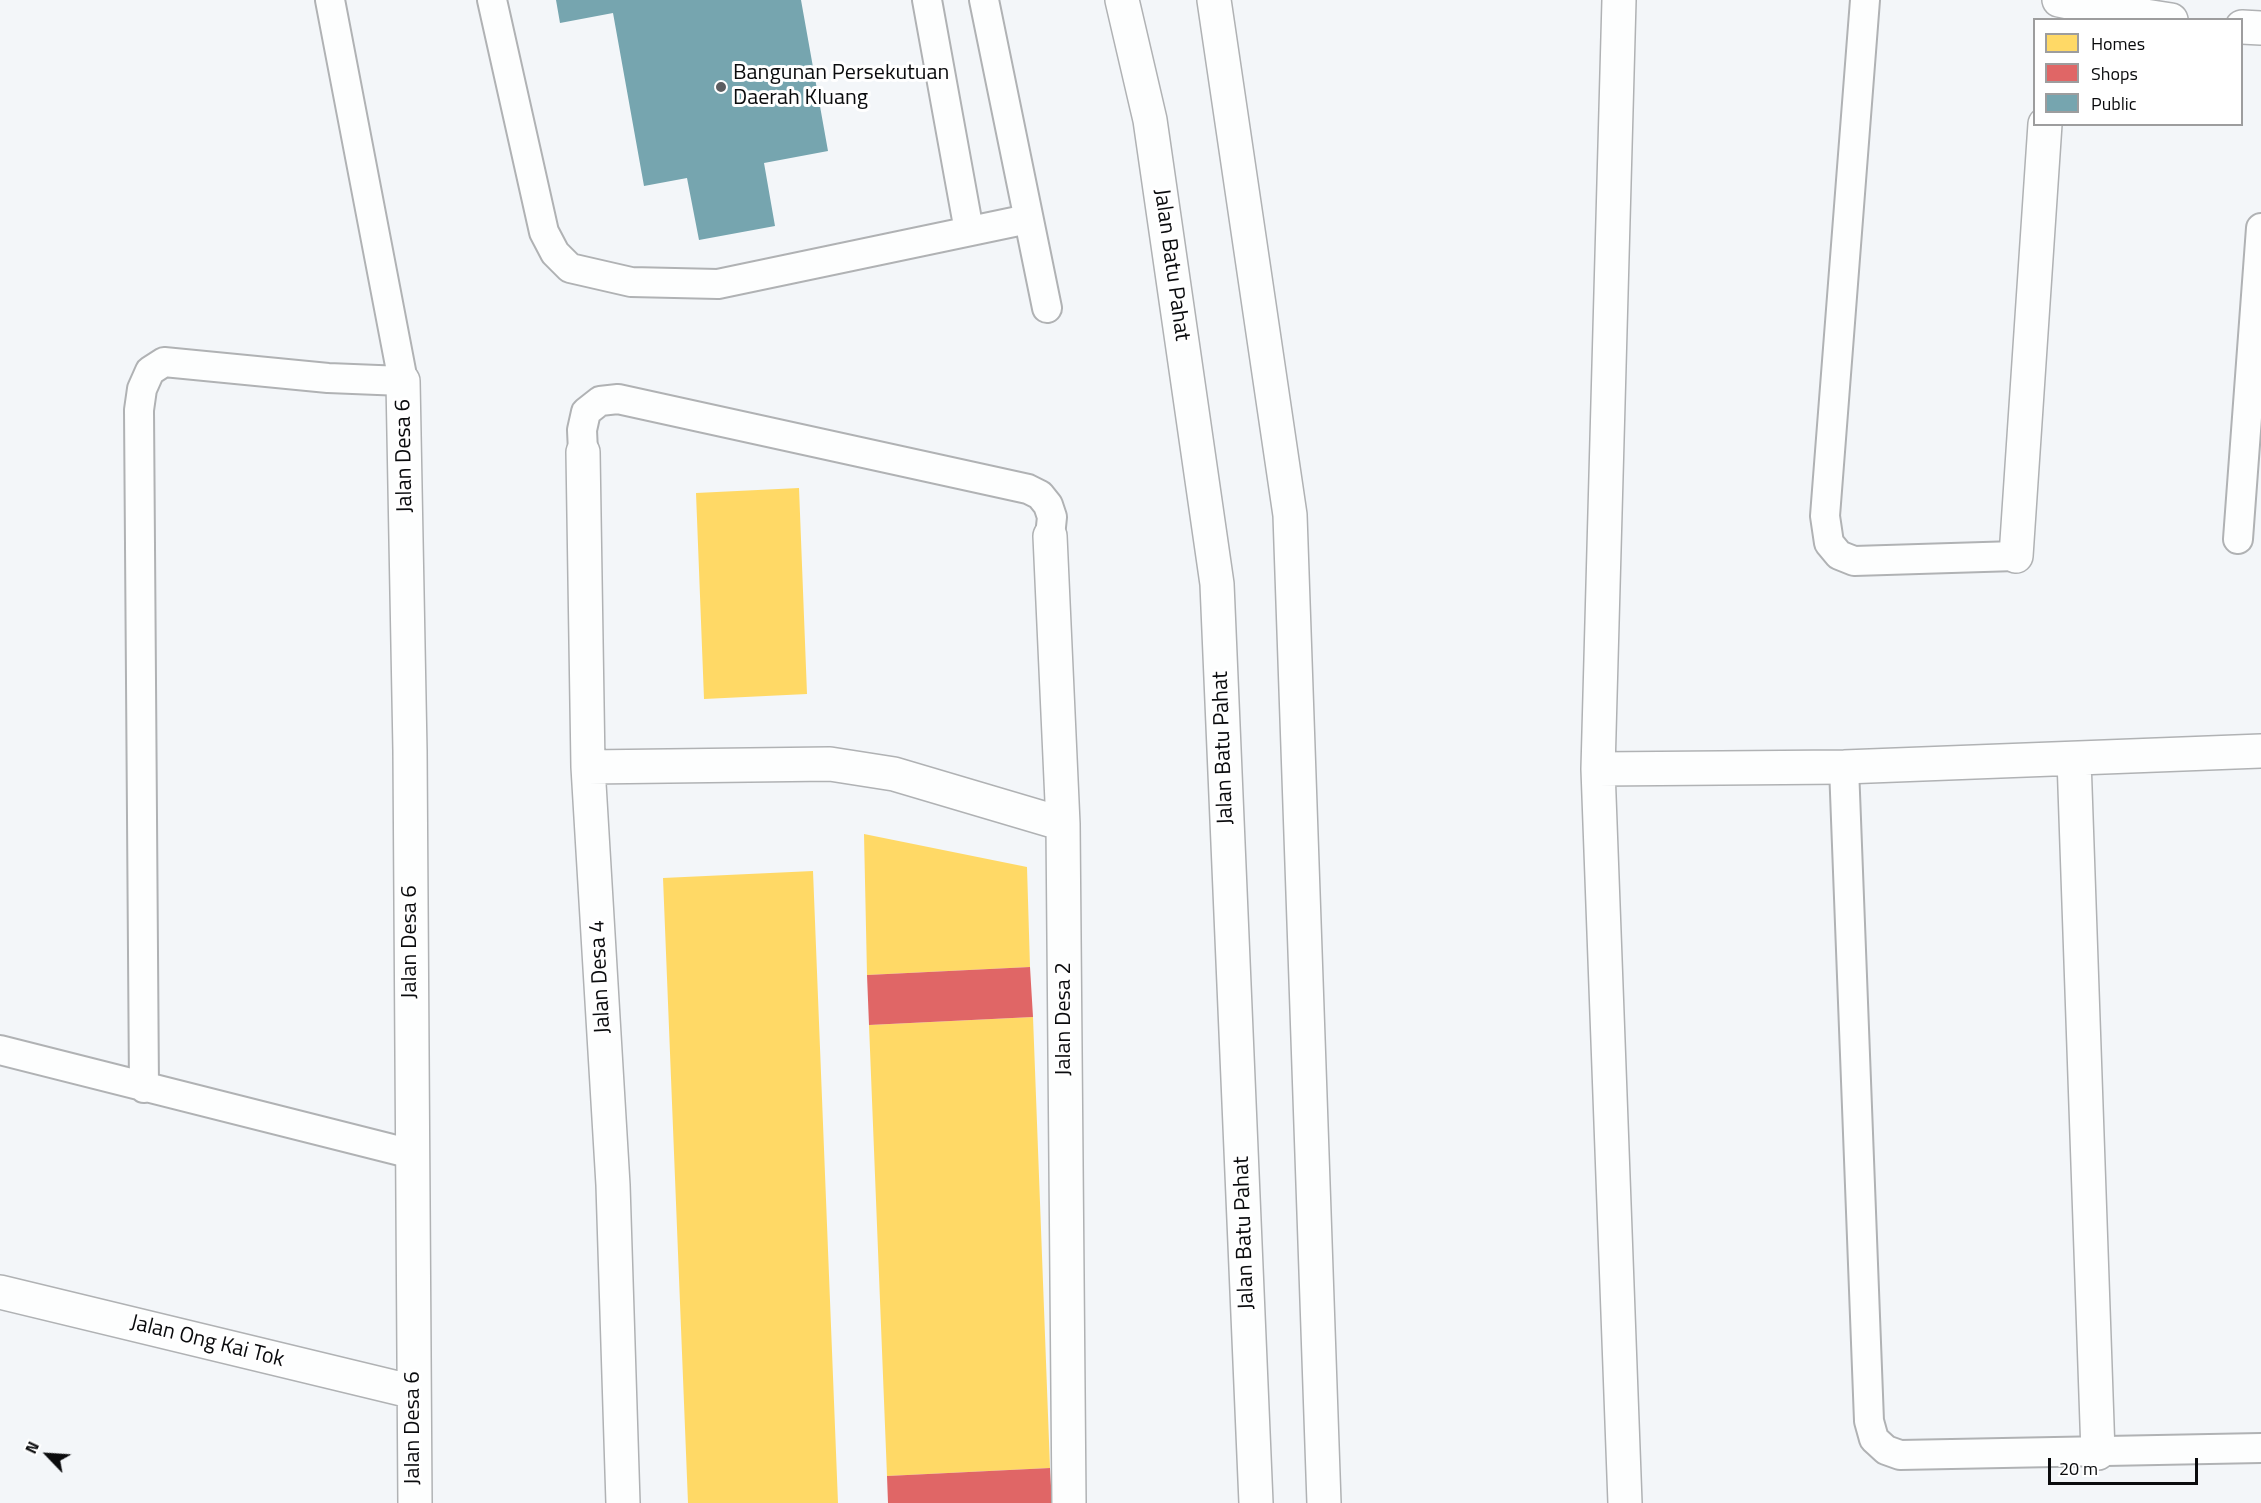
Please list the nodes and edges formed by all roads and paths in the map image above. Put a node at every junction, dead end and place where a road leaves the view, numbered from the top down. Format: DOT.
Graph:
graph roads {
  1 [pos="330,0"];
  2 [pos="492,0"];
  3 [pos="927,0"];
  4 [pos="984,0"];
  5 [pos="1122,0"];
  6 [pos="1214,0"];
  7 [pos="1619,0"];
  8 [pos="1865,0"];
  9 [pos="2054,0"];
  10 [pos="2059,0"];
  11 [pos="2052,18"];
  12 [pos="2158,18"];
  13 [pos="2243,27"];
  14 [pos="2261,28"];
  15 [pos="2045,126"];
  16 [pos="1028,219"];
  17 [pos="2261,228"];
  18 [pos="969,231"];
  19 [pos="1047,308"];
  20 [pos="403,381"];
  21 [pos="582,452"];
  22 [pos="1050,536"];
  23 [pos="2238,539"];
  24 [pos="2016,556"];
  25 [pos="2261,751"];
  26 [pos="2074,759"];
  27 [pos="1844,766"];
  28 [pos="588,767"];
  29 [pos="1598,769"];
  30 [pos="1063,824"];
  31 [pos="0,1050"];
  32 [pos="144,1088"];
  33 [pos="412,1154"];
  34 [pos="0,1292"];
  35 [pos="414,1392"];
  36 [pos="2261,1448"];
  37 [pos="2098,1453"];
  38 [pos="415,1503"];
  39 [pos="623,1503"];
  40 [pos="1069,1503"];
  41 [pos="1256,1503"];
  42 [pos="1324,1503"];
  43 [pos="1625,1503"];
  1 -- 20 [label="lane"];
  2 -- 18 [label="lane"];
  3 -- 18 [label="lane"];
  4 -- 16 [label="lane"];
  5 -- 41 [label="main road, Jalan Batu Pahat"];
  6 -- 42 [label="main road"];
  7 -- 29 [label="main road"];
  8 -- 24 [label="lane"];
  9 -- 11 [label="main road"];
  10 -- 12 [label="main road"];
  13 -- 14 [label="main road"];
  15 -- 24 [label="main road"];
  16 -- 18 [label="lane"];
  16 -- 19 [label="lane"];
  17 -- 23 [label="lane"];
  20 -- 32 [label="lane"];
  20 -- 33 [label="main road, Jalan Desa 6"];
  21 -- 22 [label="lane"];
  21 -- 28 [label="main road, Jalan Desa 4"];
  22 -- 30 [label="main road, Jalan Desa 2"];
  25 -- 26 [label="main road"];
  26 -- 27 [label="main road"];
  26 -- 37 [label="main road"];
  27 -- 29 [label="main road"];
  27 -- 37 [label="lane"];
  28 -- 30 [label="main road"];
  28 -- 39 [label="main road, Jalan Desa 4"];
  29 -- 43 [label="main road"];
  30 -- 40 [label="main road, Jalan Desa 2"];
  31 -- 32 [label="lane"];
  32 -- 33 [label="lane"];
  33 -- 35 [label="main road, Jalan Desa 6"];
  34 -- 35 [label="main road, Jalan Ong Kai Tok"];
  35 -- 38 [label="main road, Jalan Desa 6"];
  36 -- 37 [label="lane"];
}
